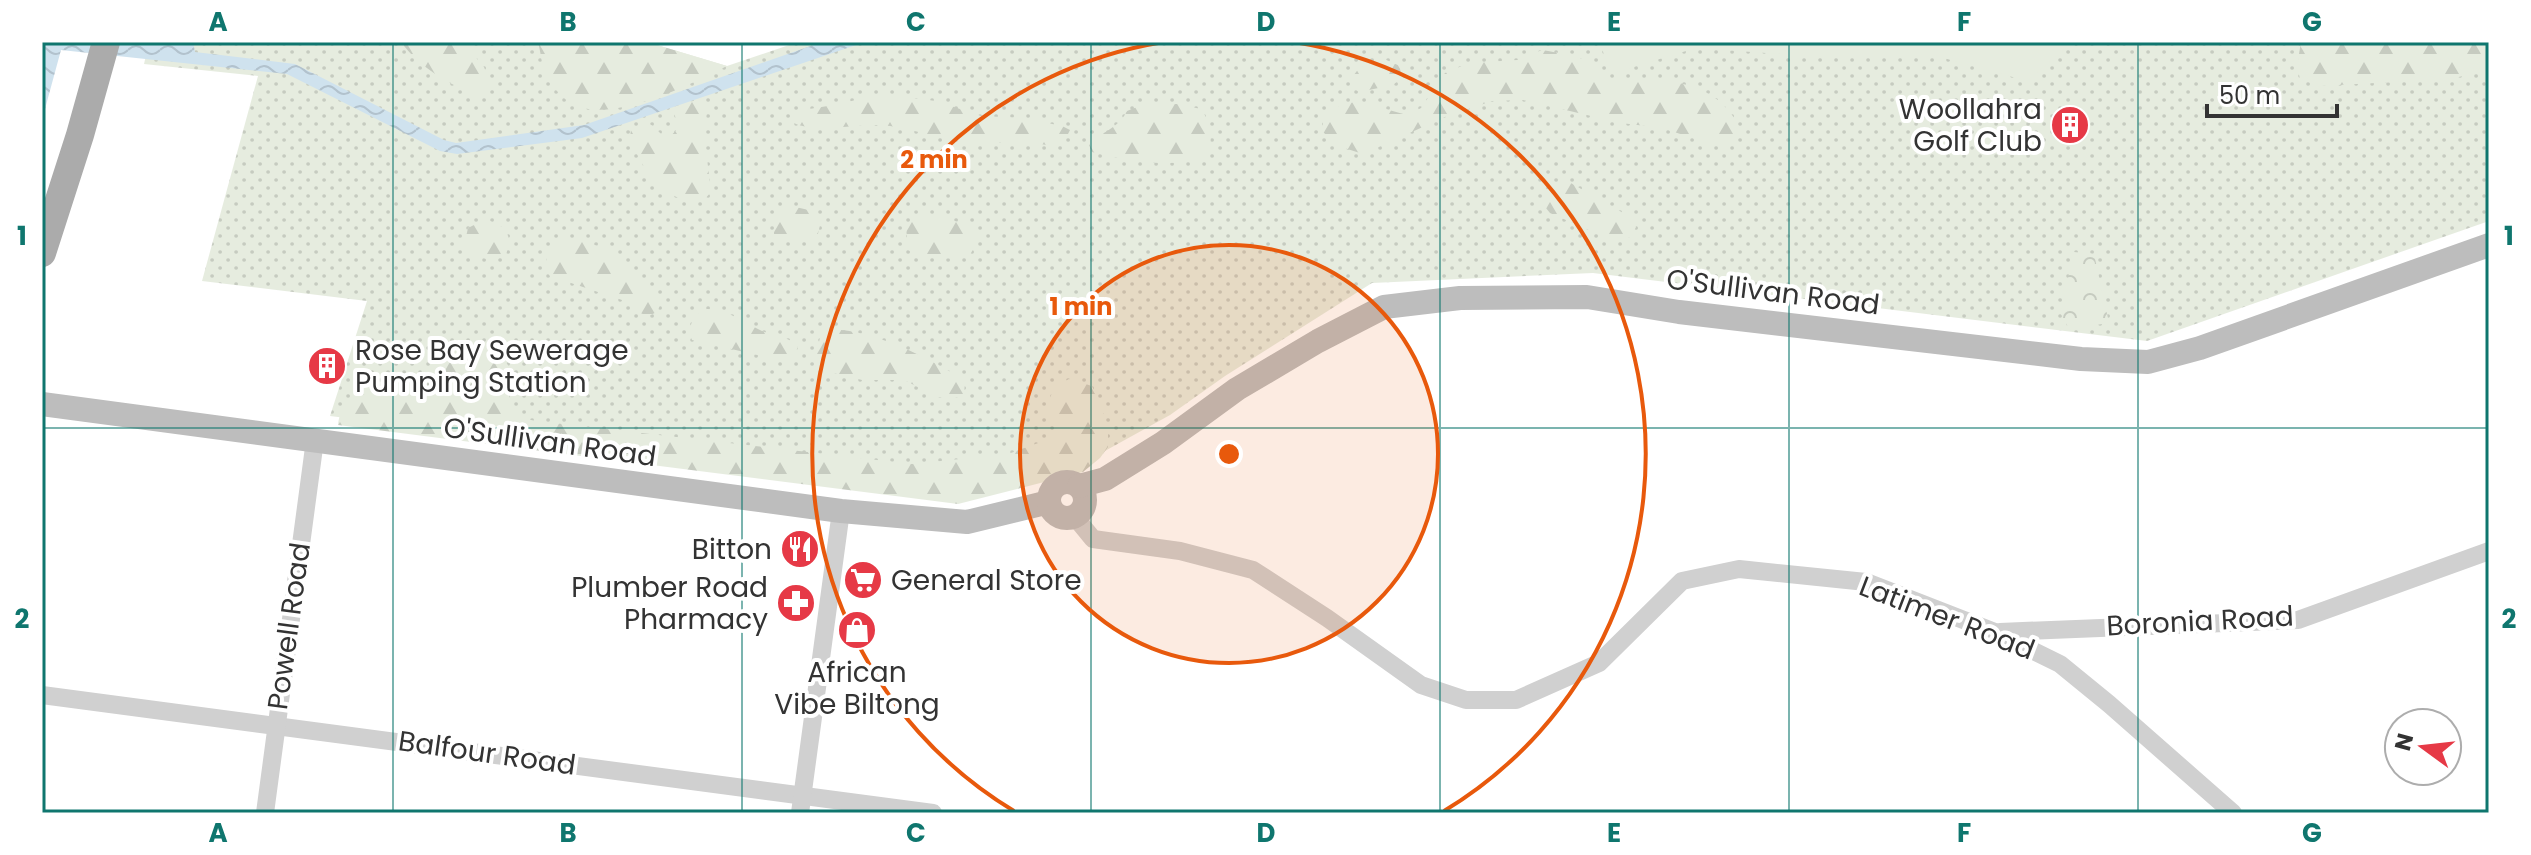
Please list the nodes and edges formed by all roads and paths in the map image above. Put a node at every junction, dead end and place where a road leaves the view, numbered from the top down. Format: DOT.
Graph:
graph roads {
  1 [pos="104,49"];
  2 [pos="2489,245"];
  3 [pos="42,253"];
  4 [pos="42,404"];
  5 [pos="315,440"];
  6 [pos="1079,486"];
  7 [pos="1049,502"];
  8 [pos="841,511"];
  9 [pos="1075,517"];
  10 [pos="2489,551"];
  11 [pos="1997,633"];
  12 [pos="42,695"];
  13 [pos="275,725"];
  14 [pos="801,804"];
  15 [pos="265,813"];
  16 [pos="933,813"];
  17 [pos="2233,813"];
  1 -- 3 [label="main road"];
  2 -- 6 [label="main road, O'Sullivan Road"];
  4 -- 5 [label="main road, O'Sullivan Road"];
  5 -- 8 [label="main road, O'Sullivan Road"];
  5 -- 13 [label="street, Powell Road"];
  6 -- 7 [label="main road"];
  6 -- 9 [label="main road"];
  7 -- 8 [label="main road, O'Sullivan Road"];
  7 -- 9 [label="main road"];
  8 -- 14 [label="street"];
  9 -- 11 [label="street, Latimer Road"];
  10 -- 11 [label="street, Boronia Road"];
  11 -- 17 [label="street, Latimer Road"];
  12 -- 13 [label="street, Balfour Road"];
  13 -- 14 [label="street, Balfour Road"];
  13 -- 15 [label="street, Powell Road"];
  14 -- 16 [label="street, Balfour Road"];
}
